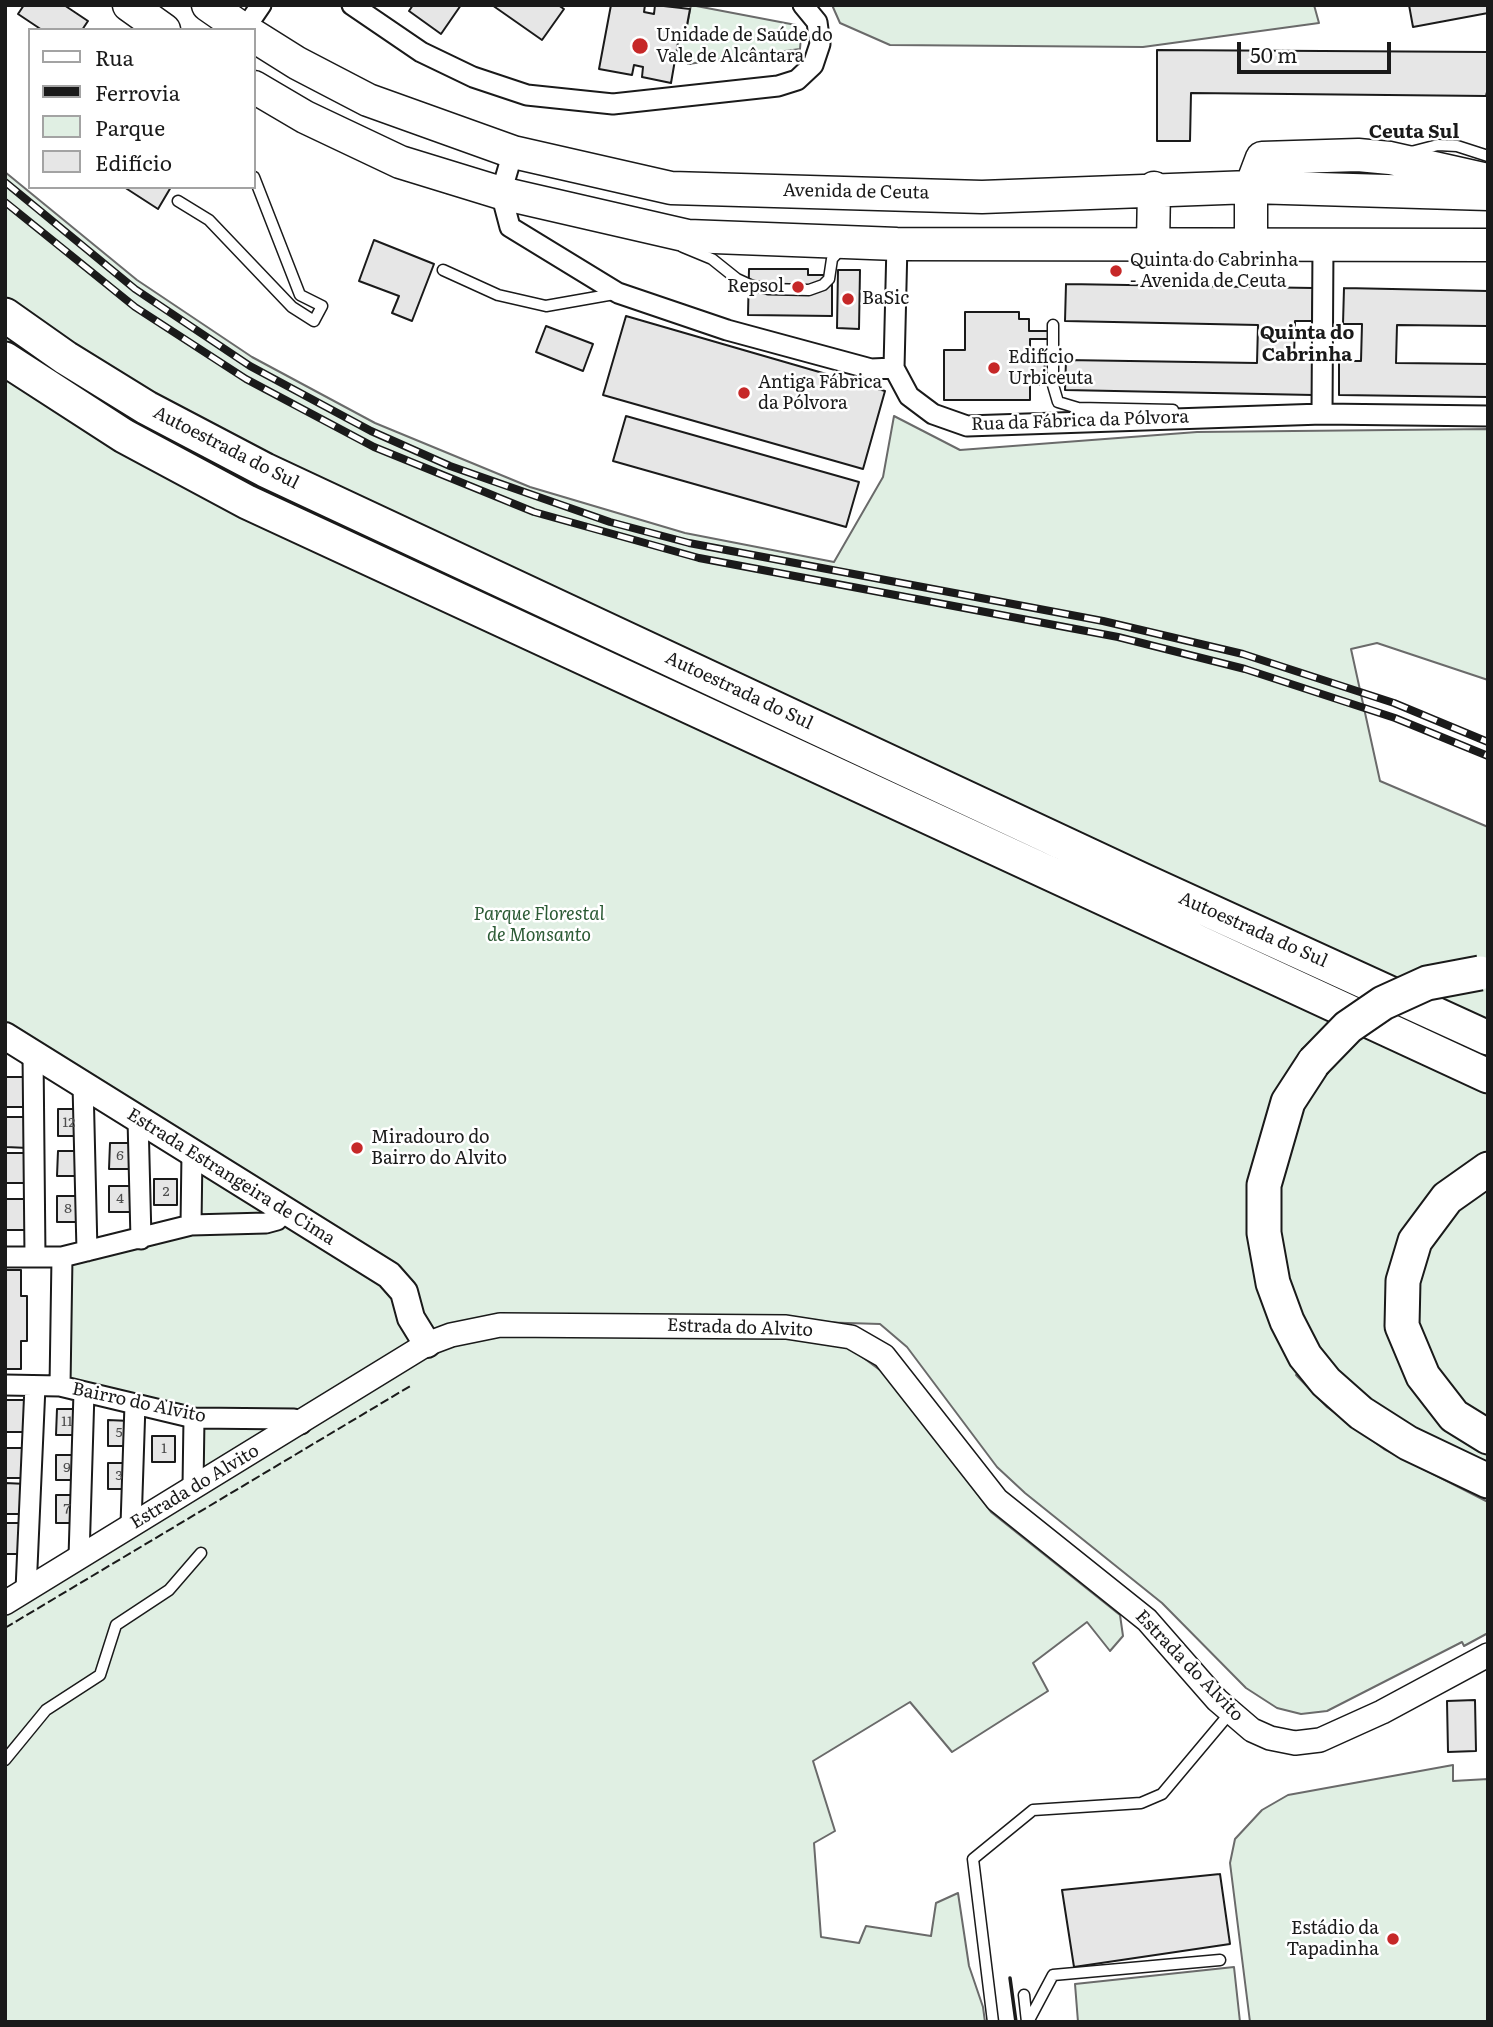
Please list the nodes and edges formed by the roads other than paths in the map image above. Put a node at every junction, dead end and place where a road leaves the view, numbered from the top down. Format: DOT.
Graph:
graph roads {
  1 [pos="129,5"];
  2 [pos="208,5"];
  3 [pos="261,5"];
  4 [pos="352,5"];
  5 [pos="803,5"];
  6 [pos="161,28"];
  7 [pos="241,28"];
  8 [pos="245,28"];
  9 [pos="256,37"];
  10 [pos="256,89"];
  11 [pos="513,152"];
  12 [pos="1488,156"];
  13 [pos="1390,158"];
  14 [pos="1488,180"];
  15 [pos="256,182"];
  16 [pos="1251,187"];
  17 [pos="1154,188"];
  18 [pos="501,193"];
  19 [pos="1488,194"];
  20 [pos="178,201"];
  21 [pos="628,223"];
  22 [pos="858,242"];
  23 [pos="1251,242"];
  24 [pos="897,244"];
  25 [pos="1153,244"];
  26 [pos="1323,244"];
  27 [pos="1488,245"];
  28 [pos="443,270"];
  29 [pos="618,293"];
  30 [pos="5,315"];
  31 [pos="1053,325"];
  32 [pos="5,359"];
  33 [pos="894,368"];
  34 [pos="1322,414"];
  35 [pos="1488,416"];
  36 [pos="1484,973"];
  37 [pos="5,1036"];
  38 [pos="1488,1038"];
  39 [pos="33,1053"];
  40 [pos="1488,1076"];
  41 [pos="83,1084"];
  42 [pos="138,1119"];
  43 [pos="192,1153"];
  44 [pos="1488,1169"];
  45 [pos="285,1210"];
  46 [pos="191,1225"];
  47 [pos="141,1239"];
  48 [pos="87,1251"];
  49 [pos="5,1257"];
  50 [pos="35,1257"];
  51 [pos="62,1257"];
  52 [pos="427,1345"];
  53 [pos="5,1385"];
  54 [pos="35,1386"];
  55 [pos="60,1386"];
  56 [pos="84,1392"];
  57 [pos="135,1404"];
  58 [pos="194,1418"];
  59 [pos="300,1424"];
  60 [pos="1488,1437"];
  61 [pos="1488,1481"];
  62 [pos="193,1487"];
  63 [pos="131,1525"];
  64 [pos="201,1553"];
  65 [pos="79,1557"];
  66 [pos="26,1590"];
  67 [pos="5,1603"];
  68 [pos="1487,1662"];
  69 [pos="1230,1713"];
  70 [pos="5,1760"];
  71 [pos="1220,1960"];
  72 [pos="1024,1995"];
  73 [pos="993,2022"];
  74 [pos="1028,2022"];
  1 -- 6 [label="highway"];
  2 -- 7 [label="highway"];
  3 -- 8 [label="street"];
  4 -- 5 [label="street"];
  9 -- 11 [label="highway, Avenida de Ceuta"];
  10 -- 18 [label="highway"];
  11 -- 17 [label="highway, Avenida de Ceuta"];
  11 -- 18 [label="street"];
  12 -- 13 [label="lane"];
  13 -- 14 [label="highway"];
  13 -- 16 [label="highway"];
  15 -- 20 [label="lane"];
  16 -- 17 [label="highway, Avenida de Ceuta"];
  16 -- 19 [label="highway, Avenida de Ceuta"];
  16 -- 23 [label="highway"];
  17 -- 25 [label="highway"];
  18 -- 21 [label="highway"];
  18 -- 29 [label="street"];
  21 -- 22 [label="highway"];
  21 -- 22 [label="lane"];
  22 -- 24 [label="highway"];
  23 -- 25 [label="highway"];
  23 -- 26 [label="highway"];
  24 -- 25 [label="highway"];
  24 -- 33 [label="street"];
  26 -- 27 [label="highway"];
  26 -- 34 [label="street"];
  28 -- 29 [label="lane"];
  29 -- 33 [label="street"];
  30 -- 38 [label="highway, Autoestrada do Sul"];
  31 -- 34 [label="lane"];
  32 -- 40 [label="highway, Autoestrada do Sul"];
  33 -- 34 [label="street, Rua da Fábrica da Pólvora"];
  34 -- 35 [label="street, Rua da Fábrica da Pólvora"];
  36 -- 61 [label="highway, bridge"];
  37 -- 39 [label="main road, Estrada Estrangeira de Cima"];
  39 -- 41 [label="main road, Estrada Estrangeira de Cima"];
  39 -- 50 [label="street"];
  41 -- 42 [label="main road, Estrada Estrangeira de Cima"];
  41 -- 48 [label="street"];
  42 -- 43 [label="main road, Estrada Estrangeira de Cima"];
  42 -- 47 [label="street"];
  43 -- 45 [label="main road, Estrada Estrangeira de Cima"];
  43 -- 46 [label="street"];
  44 -- 60 [label="highway"];
  45 -- 46 [label="street"];
  45 -- 52 [label="main road, Estrada Estrangeira de Cima"];
  46 -- 47 [label="street"];
  47 -- 48 [label="street"];
  48 -- 51 [label="street"];
  49 -- 50 [label="street"];
  50 -- 51 [label="street"];
  51 -- 55 [label="street, Bairro do Alvito"];
  52 -- 59 [label="street, Estrada do Alvito"];
  52 -- 69 [label="street, Estrada do Alvito"];
  53 -- 54 [label="street, Bairro do Alvito"];
  54 -- 55 [label="street, Bairro do Alvito"];
  54 -- 66 [label="street"];
  55 -- 56 [label="street, Bairro do Alvito"];
  56 -- 57 [label="street, Bairro do Alvito"];
  56 -- 65 [label="street"];
  57 -- 58 [label="street, Bairro do Alvito"];
  57 -- 63 [label="street"];
  58 -- 59 [label="street, Bairro do Alvito"];
  58 -- 62 [label="street"];
  59 -- 62 [label="street, Estrada do Alvito"];
  62 -- 63 [label="street, Estrada do Alvito"];
  63 -- 65 [label="street, Estrada do Alvito"];
  64 -- 70 [label="lane"];
  65 -- 66 [label="street, Estrada do Alvito"];
  66 -- 67 [label="street, Estrada do Alvito"];
  68 -- 69 [label="street, Estrada do Alvito"];
  69 -- 73 [label="lane"];
  71 -- 74 [label="lane"];
  72 -- 74 [label="lane"];
}
